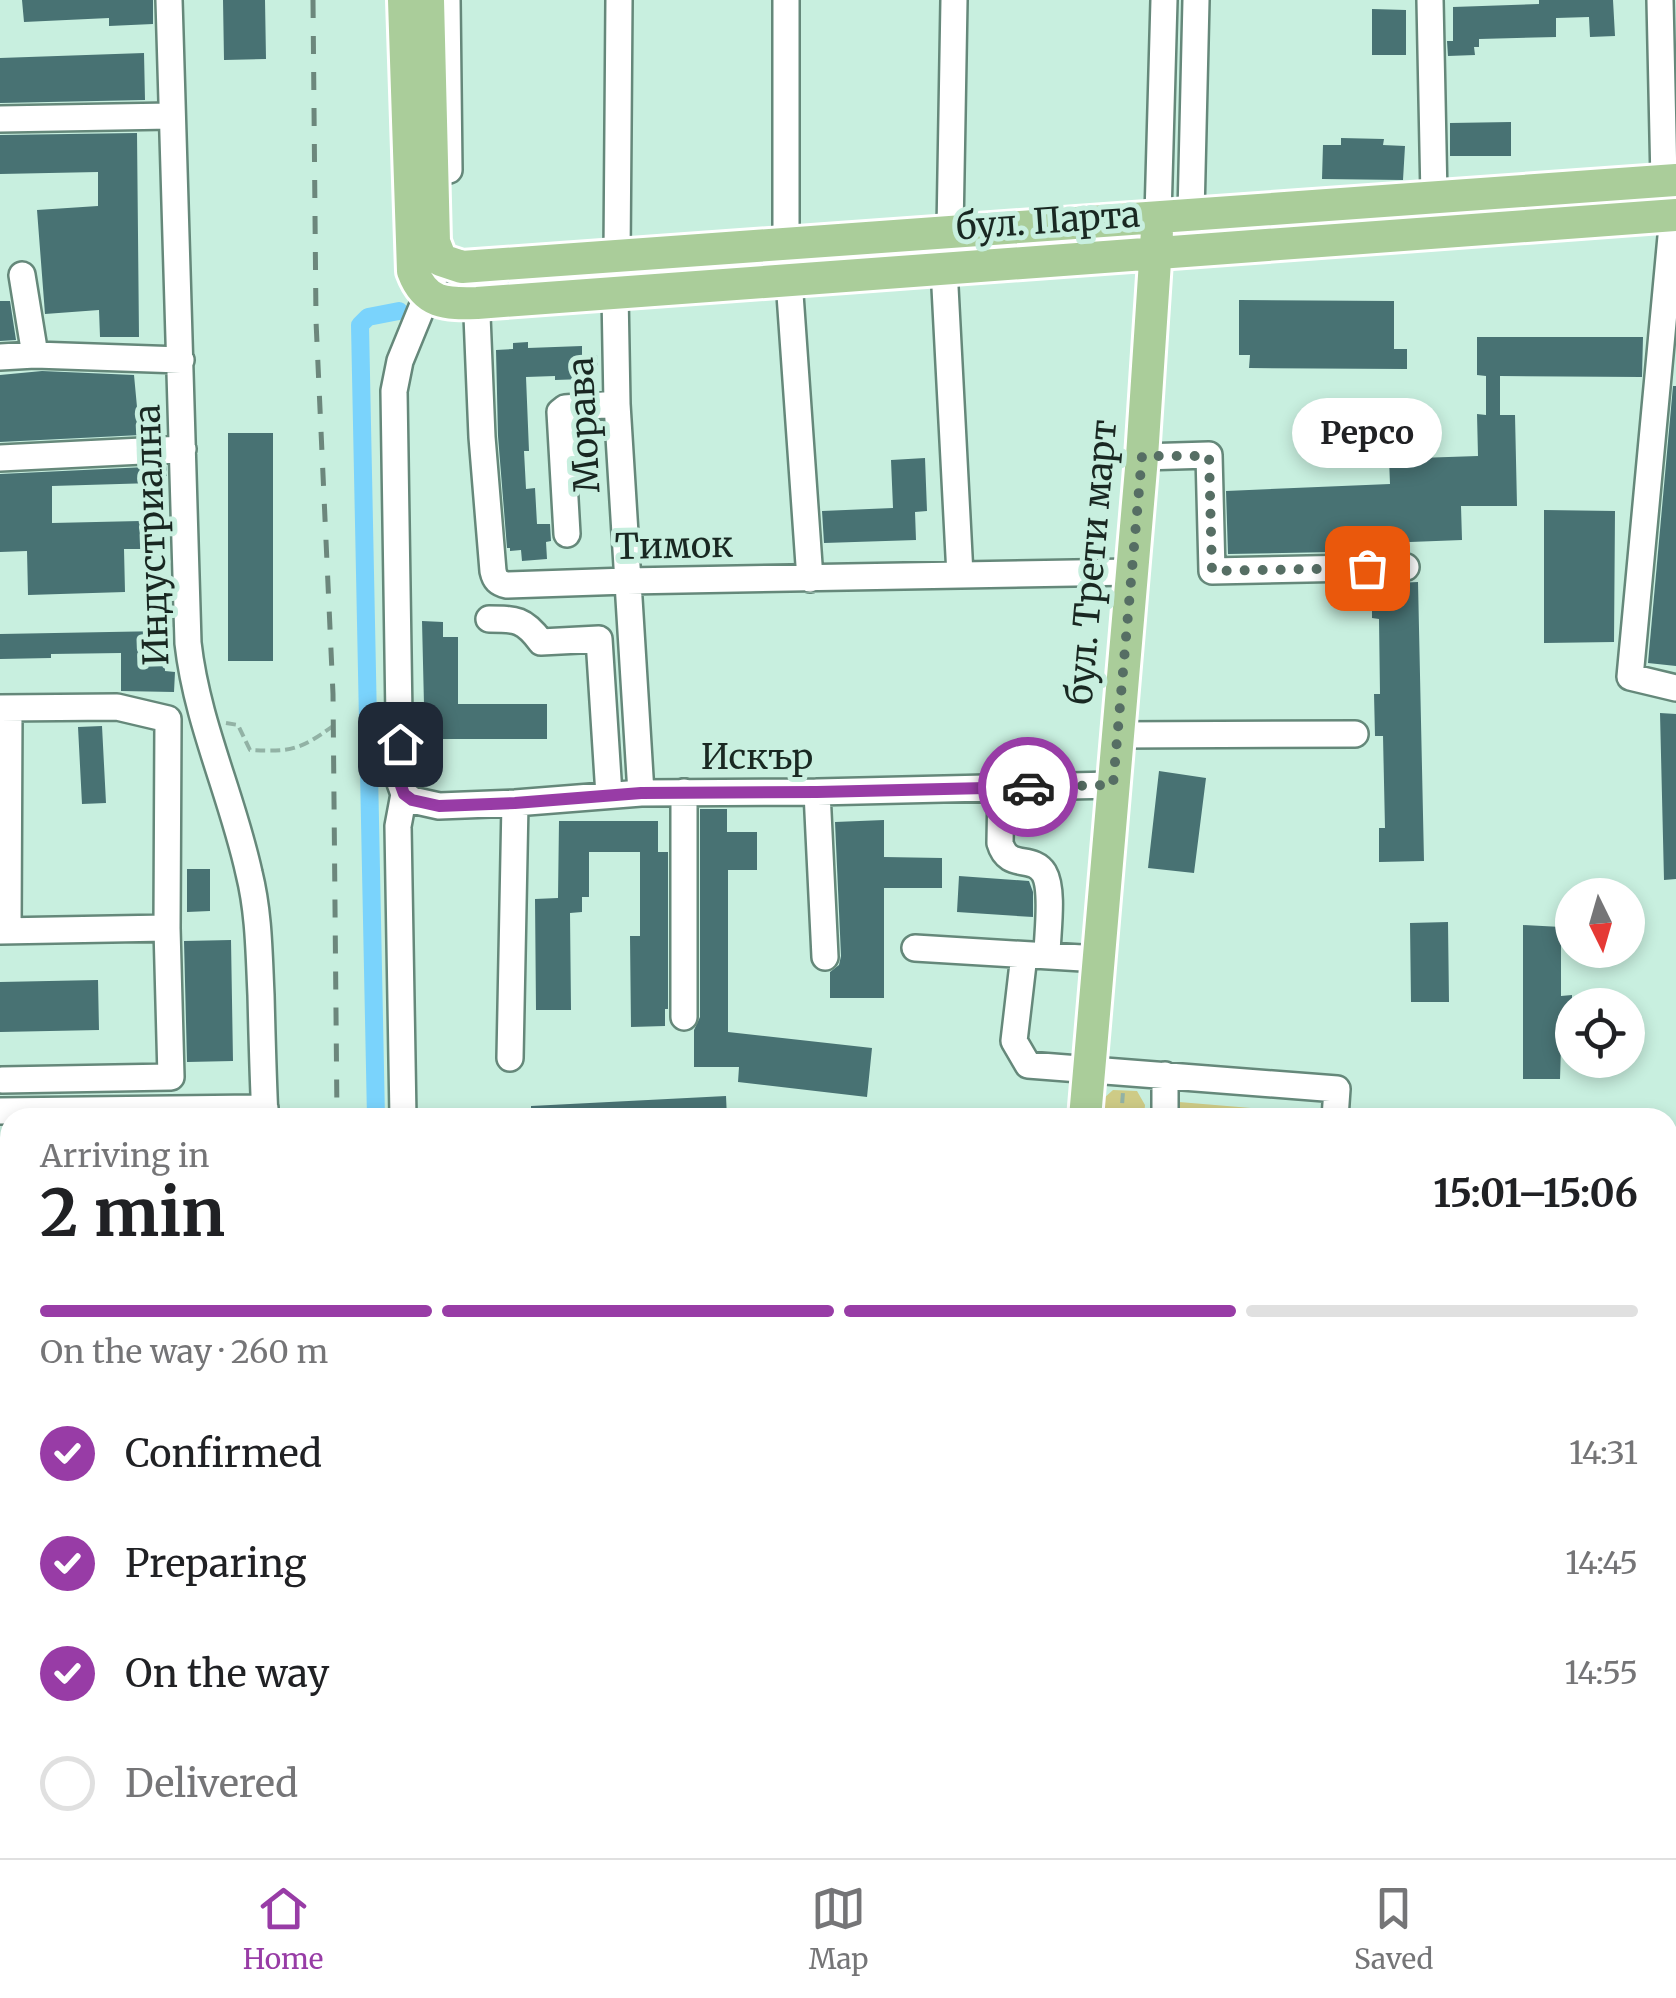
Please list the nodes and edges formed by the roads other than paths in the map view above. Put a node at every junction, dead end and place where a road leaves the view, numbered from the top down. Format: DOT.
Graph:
graph roads {
  1 [pos="169,0"];
  2 [pos="404,0"];
  3 [pos="428,0"];
  4 [pos="448,0"];
  5 [pos="619,0"];
  6 [pos="786,0"];
  7 [pos="954,0"];
  8 [pos="1430,0"];
  9 [pos="1660,0"];
  10 [pos="1163,11"];
  11 [pos="1196,11"];
  12 [pos="171,116"];
  13 [pos="0,119"];
  14 [pos="440,125"];
  15 [pos="449,170"];
  16 [pos="1670,180"];
  17 [pos="1434,197"];
  18 [pos="1175,215"];
  19 [pos="1674,215"];
  20 [pos="950,231"];
  21 [pos="786,244"];
  22 [pos="1156,253"];
  23 [pos="617,256"];
  24 [pos="441,260"];
  25 [pos="476,267"];
  26 [pos="944,268"];
  27 [pos="22,275"];
  28 [pos="789,280"];
  29 [pos="614,293"];
  30 [pos="428,296"];
  31 [pos="477,303"];
  32 [pos="35,355"];
  33 [pos="0,357"];
  34 [pos="180,360"];
  35 [pos="617,404"];
  36 [pos="183,449"];
  37 [pos="1142,456"];
  38 [pos="0,458"];
  39 [pos="567,534"];
  40 [pos="1406,567"];
  41 [pos="1132,572"];
  42 [pos="960,575"];
  43 [pos="810,579"];
  44 [pos="627,581"];
  45 [pos="489,619"];
  46 [pos="1676,688"];
  47 [pos="5,708"];
  48 [pos="202,718"];
  49 [pos="168,719"];
  50 [pos="1355,734"];
  51 [pos="1118,735"];
  52 [pos="1113,785"];
  53 [pos="1001,787"];
  54 [pos="684,792"];
  55 [pos="817,792"];
  56 [pos="641,793"];
  57 [pos="404,794"];
  58 [pos="609,795"];
  59 [pos="515,803"];
  60 [pos="167,928"];
  61 [pos="4,931"];
  62 [pos="916,948"];
  63 [pos="1035,955"];
  64 [pos="825,957"];
  65 [pos="1099,959"];
  66 [pos="684,1017"];
  67 [pos="510,1058"];
  68 [pos="1089,1070"];
  69 [pos="1165,1075"];
  70 [pos="2,1080"];
  71 [pos="265,1108"];
  72 [pos="403,1108"];
  73 [pos="1087,1108"];
  74 [pos="1165,1108"];
  75 [pos="1336,1108"];
  1 -- 12 [label="street, Индустриална"];
  2 -- 30 [label="main road"];
  3 -- 14 [label="main road"];
  4 -- 14 [label="street"];
  5 -- 23 [label="street"];
  6 -- 21 [label="street"];
  7 -- 20 [label="street"];
  8 -- 17 [label="street"];
  9 -- 16 [label="street"];
  10 -- 11 [label="street"];
  10 -- 18 [label="street"];
  11 -- 18 [label="street"];
  12 -- 13 [label="street"];
  12 -- 34 [label="street, Индустриална"];
  14 -- 15 [label="street"];
  14 -- 24 [label="main road"];
  16 -- 17 [label="main road, бул. Парта"];
  17 -- 18 [label="main road, бул. Парта"];
  18 -- 20 [label="main road, бул. Парта"];
  18 -- 22 [label="main road, бул. Трети март"];
  19 -- 22 [label="main road, бул. Парта"];
  19 -- 46 [label="street"];
  20 -- 21 [label="main road, бул. Парта"];
  21 -- 23 [label="main road, бул. Парта"];
  22 -- 26 [label="main road, бул. Парта"];
  22 -- 37 [label="main road, бул. Трети март"];
  23 -- 25 [label="main road, бул. Парта"];
  24 -- 25 [label="main road, бул. Парта"];
  24 -- 30 [label="street"];
  25 -- 31 [label="street"];
  26 -- 28 [label="main road, бул. Парта"];
  26 -- 42 [label="street"];
  27 -- 32 [label="street"];
  28 -- 29 [label="main road, бул. Парта"];
  28 -- 43 [label="street"];
  29 -- 31 [label="main road, бул. Парта"];
  29 -- 35 [label="street, Морава"];
  30 -- 31 [label="main road, бул. Парта"];
  30 -- 57 [label="street"];
  31 -- 44 [label="street, Тимок"];
  32 -- 33 [label="street"];
  32 -- 34 [label="street"];
  34 -- 36 [label="street, Индустриална"];
  35 -- 39 [label="street"];
  35 -- 44 [label="street, Морава"];
  36 -- 38 [label="street"];
  36 -- 48 [label="street, Индустриална"];
  37 -- 40 [label="street"];
  37 -- 41 [label="main road, бул. Трети март"];
  41 -- 42 [label="street, Тимок"];
  41 -- 51 [label="main road, бул. Трети март"];
  42 -- 43 [label="street, Тимок"];
  43 -- 44 [label="street, Тимок"];
  44 -- 56 [label="street, Морава"];
  45 -- 58 [label="street"];
  47 -- 49 [label="street"];
  47 -- 61 [label="street"];
  48 -- 49 [label="street"];
  48 -- 71 [label="street, Индустриална"];
  49 -- 60 [label="street"];
  50 -- 51 [label="street"];
  51 -- 52 [label="main road, бул. Трети март"];
  52 -- 53 [label="street, Искър"];
  52 -- 65 [label="main road, бул. Трети март"];
  53 -- 55 [label="street, Искър"];
  53 -- 63 [label="street"];
  54 -- 55 [label="street, Искър"];
  54 -- 56 [label="street, Искър"];
  54 -- 66 [label="street"];
  55 -- 64 [label="street"];
  56 -- 58 [label="street, Искър"];
  57 -- 59 [label="street, Искър"];
  57 -- 72 [label="street"];
  58 -- 59 [label="street, Искър"];
  59 -- 67 [label="street"];
  60 -- 61 [label="street"];
  60 -- 70 [label="street"];
  62 -- 63 [label="street"];
  63 -- 65 [label="street"];
  63 -- 68 [label="street"];
  65 -- 68 [label="main road, бул. Трети март"];
  68 -- 69 [label="street"];
  68 -- 73 [label="main road, бул. Трети март"];
  69 -- 74 [label="street"];
  69 -- 75 [label="street"];
}
